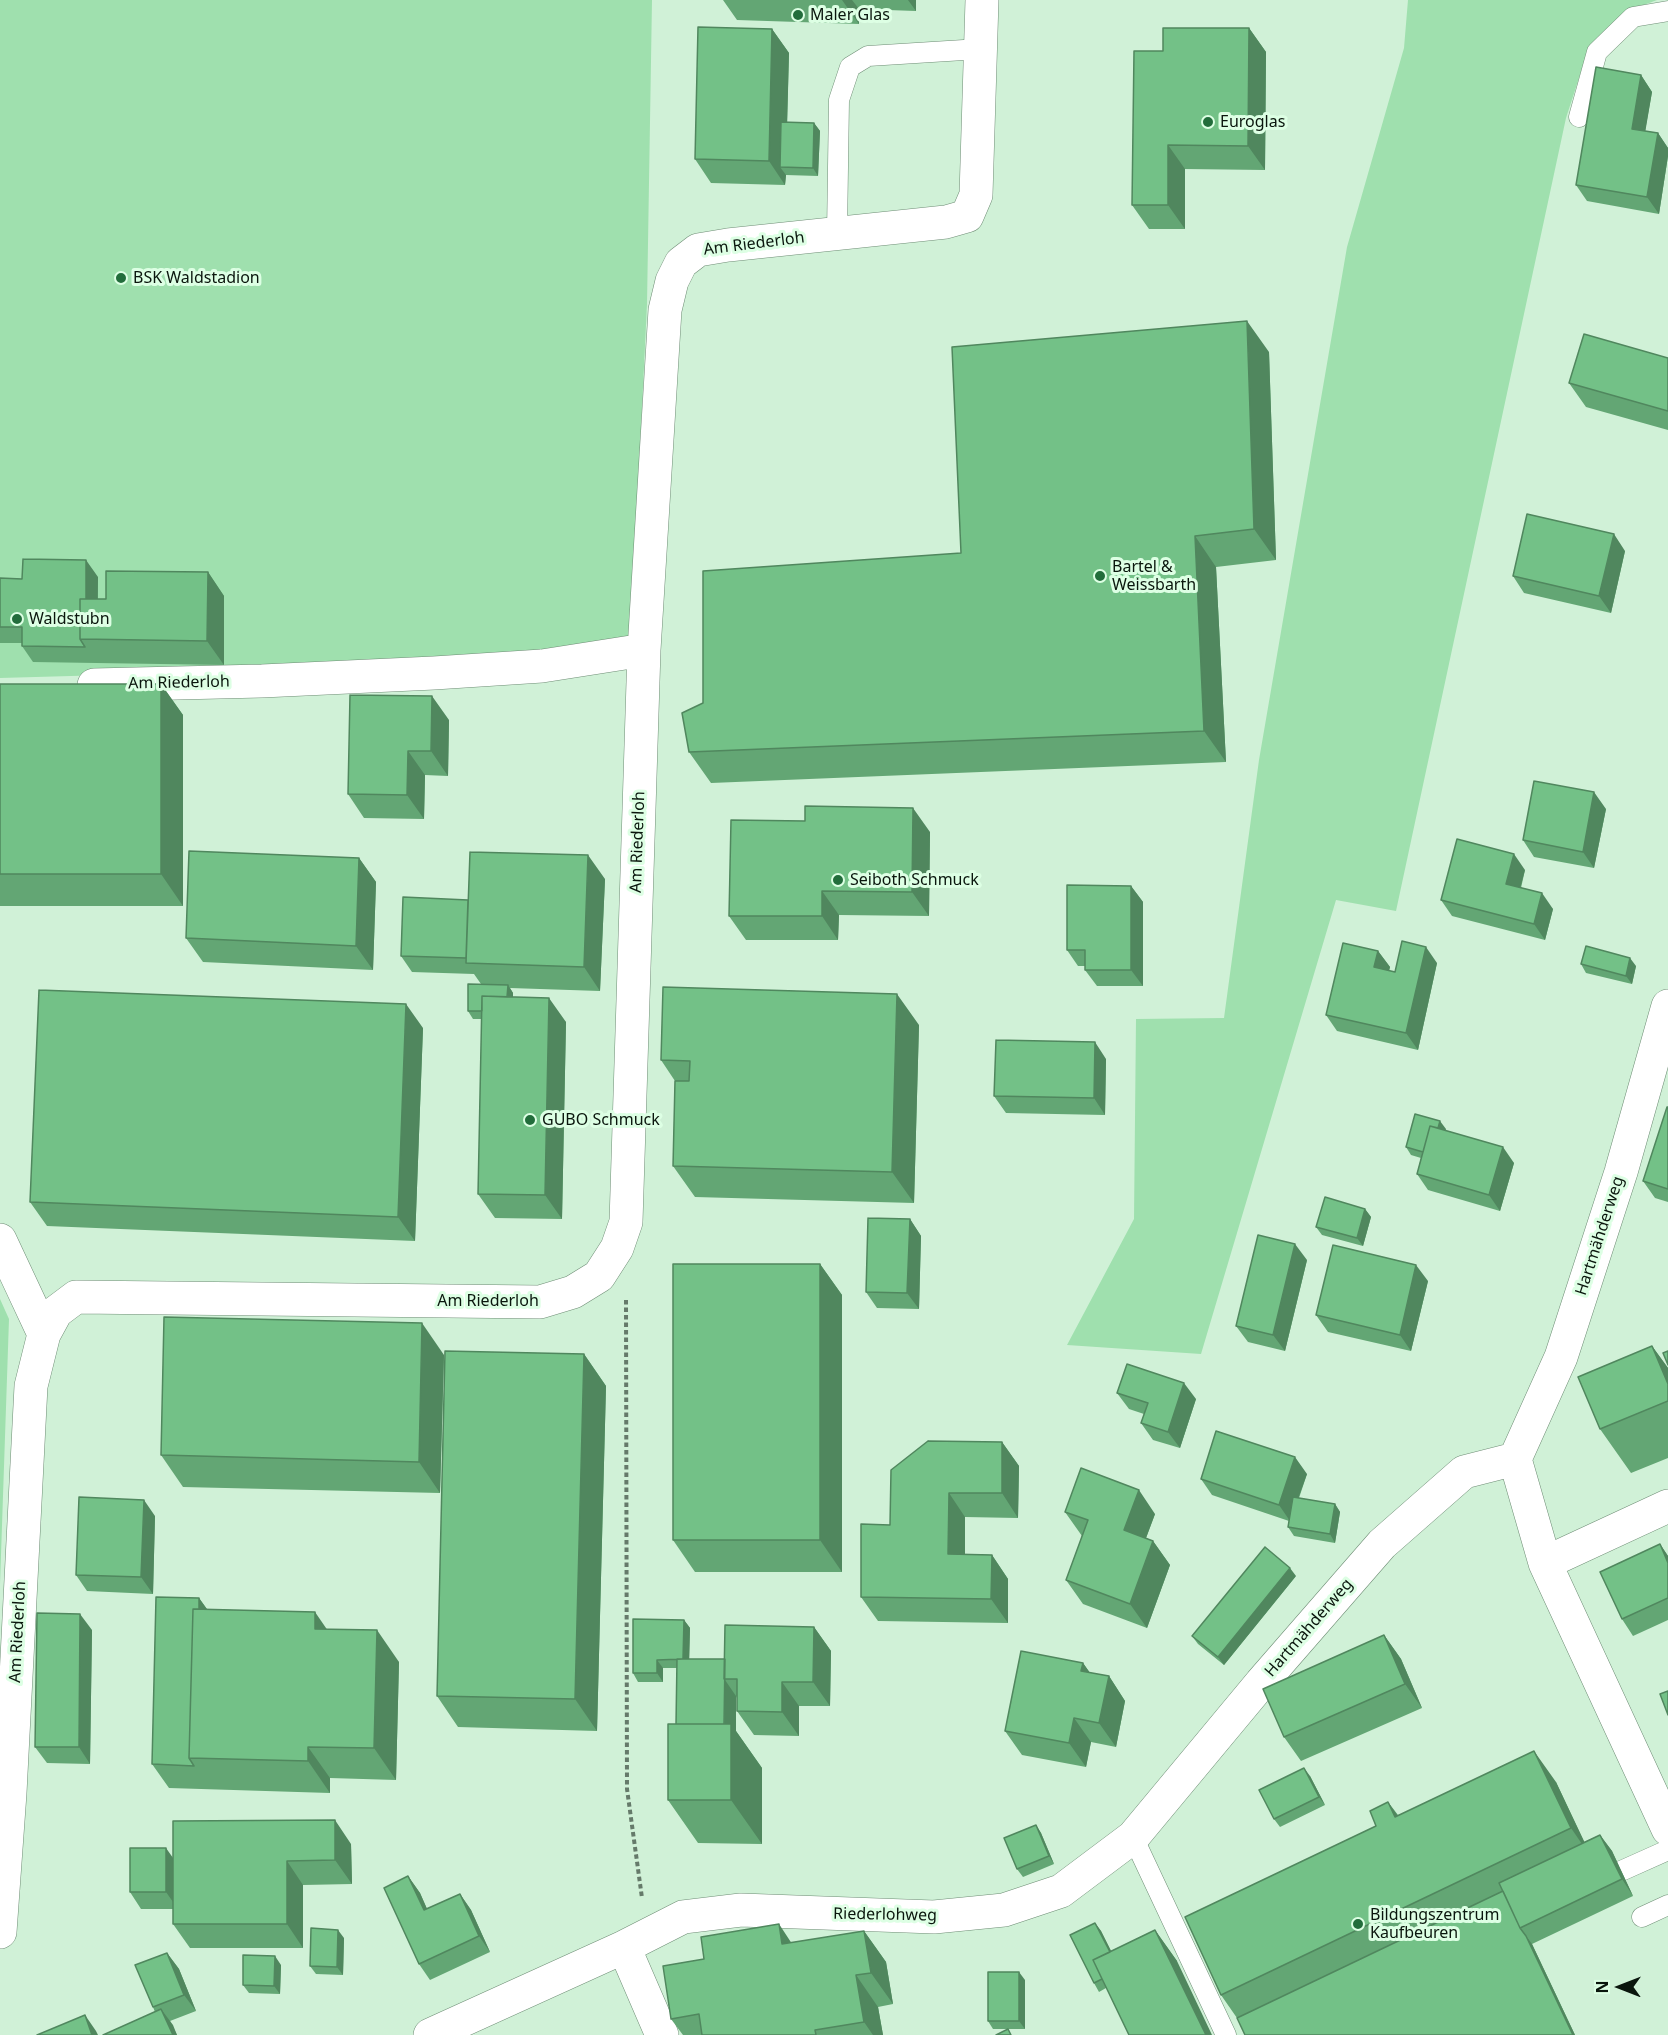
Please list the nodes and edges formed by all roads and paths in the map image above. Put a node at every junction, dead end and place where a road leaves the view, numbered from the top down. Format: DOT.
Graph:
graph roads {
  1 [pos="982,0"];
  2 [pos="1668,11"];
  3 [pos="980,49"];
  4 [pos="1579,117"];
  5 [pos="837,234"];
  6 [pos="644,650"];
  7 [pos="60,685"];
  8 [pos="1668,1006"];
  9 [pos="0,1240"];
  10 [pos="626,1293"];
  11 [pos="44,1334"];
  12 [pos="1515,1459"];
  13 [pos="1668,1506"];
  14 [pos="1545,1563"];
  15 [pos="1668,1829"];
  16 [pos="1133,1837"];
  17 [pos="1668,1850"];
  18 [pos="1621,1871"];
  19 [pos="1668,1905"];
  20 [pos="1642,1917"];
  21 [pos="0,1932"];
  22 [pos="635,1941"];
  23 [pos="430,2035"];
  24 [pos="663,2035"];
  25 [pos="1226,2035"];
  1 -- 3 [label="street, Am Riederloh"];
  2 -- 4 [label="lane"];
  3 -- 5 [label="street, Am Riederloh"];
  3 -- 5 [label="lane"];
  5 -- 6 [label="street, Am Riederloh"];
  6 -- 7 [label="street, Am Riederloh"];
  6 -- 11 [label="street, Am Riederloh"];
  8 -- 12 [label="street, Hartmähderweg"];
  9 -- 11 [label="street"];
  10 -- 22 [label="path"];
  11 -- 21 [label="street, Am Riederloh"];
  12 -- 14 [label="street"];
  12 -- 16 [label="street, Hartmähderweg"];
  13 -- 14 [label="street"];
  14 -- 15 [label="street"];
  16 -- 22 [label="street, Riederlohweg"];
  16 -- 25 [label="lane"];
  17 -- 18 [label="lane"];
  19 -- 20 [label="lane"];
  22 -- 23 [label="street, Riederlohweg"];
  22 -- 24 [label="street"];
}
